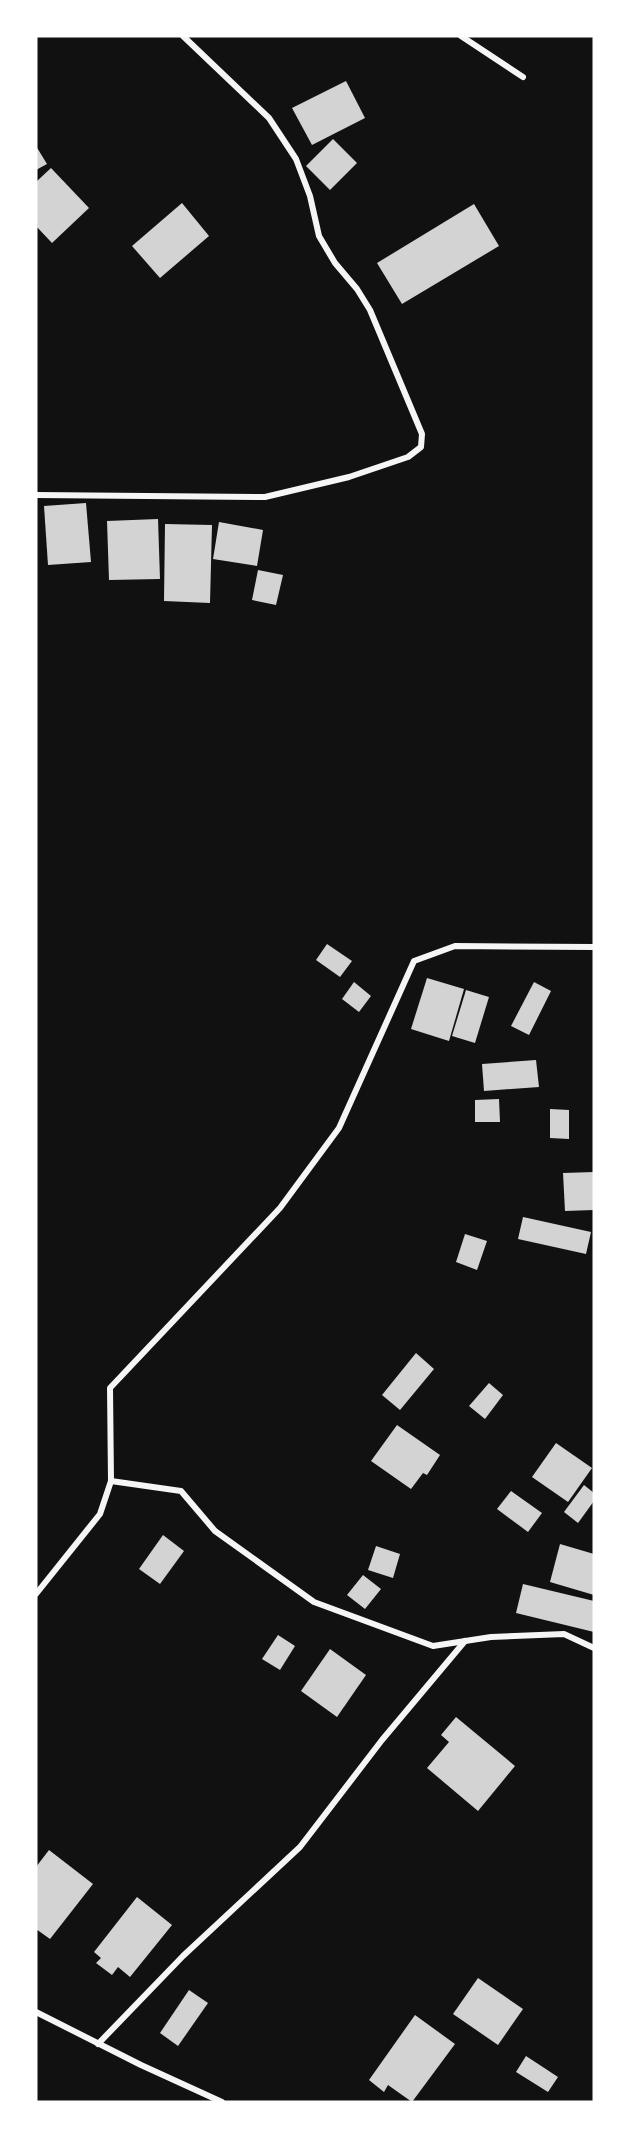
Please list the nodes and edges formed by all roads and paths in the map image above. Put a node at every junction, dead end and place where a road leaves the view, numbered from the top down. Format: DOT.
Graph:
graph roads {
  1 [pos="183,36"];
  2 [pos="461,36"];
  3 [pos="523,77"];
  4 [pos="36,495"];
  5 [pos="594,947"];
  6 [pos="111,1480"];
  7 [pos="36,1594"];
  8 [pos="465,1641"];
  9 [pos="594,1648"];
  10 [pos="36,2012"];
  11 [pos="98,2044"];
  12 [pos="222,2102"];
  1 -- 4 [label="street"];
  2 -- 3 [label="street"];
  5 -- 6 [label="street"];
  6 -- 7 [label="street"];
  6 -- 8 [label="street"];
  8 -- 9 [label="street"];
  8 -- 11 [label="street"];
  10 -- 11 [label="street"];
  11 -- 12 [label="street"];
}
